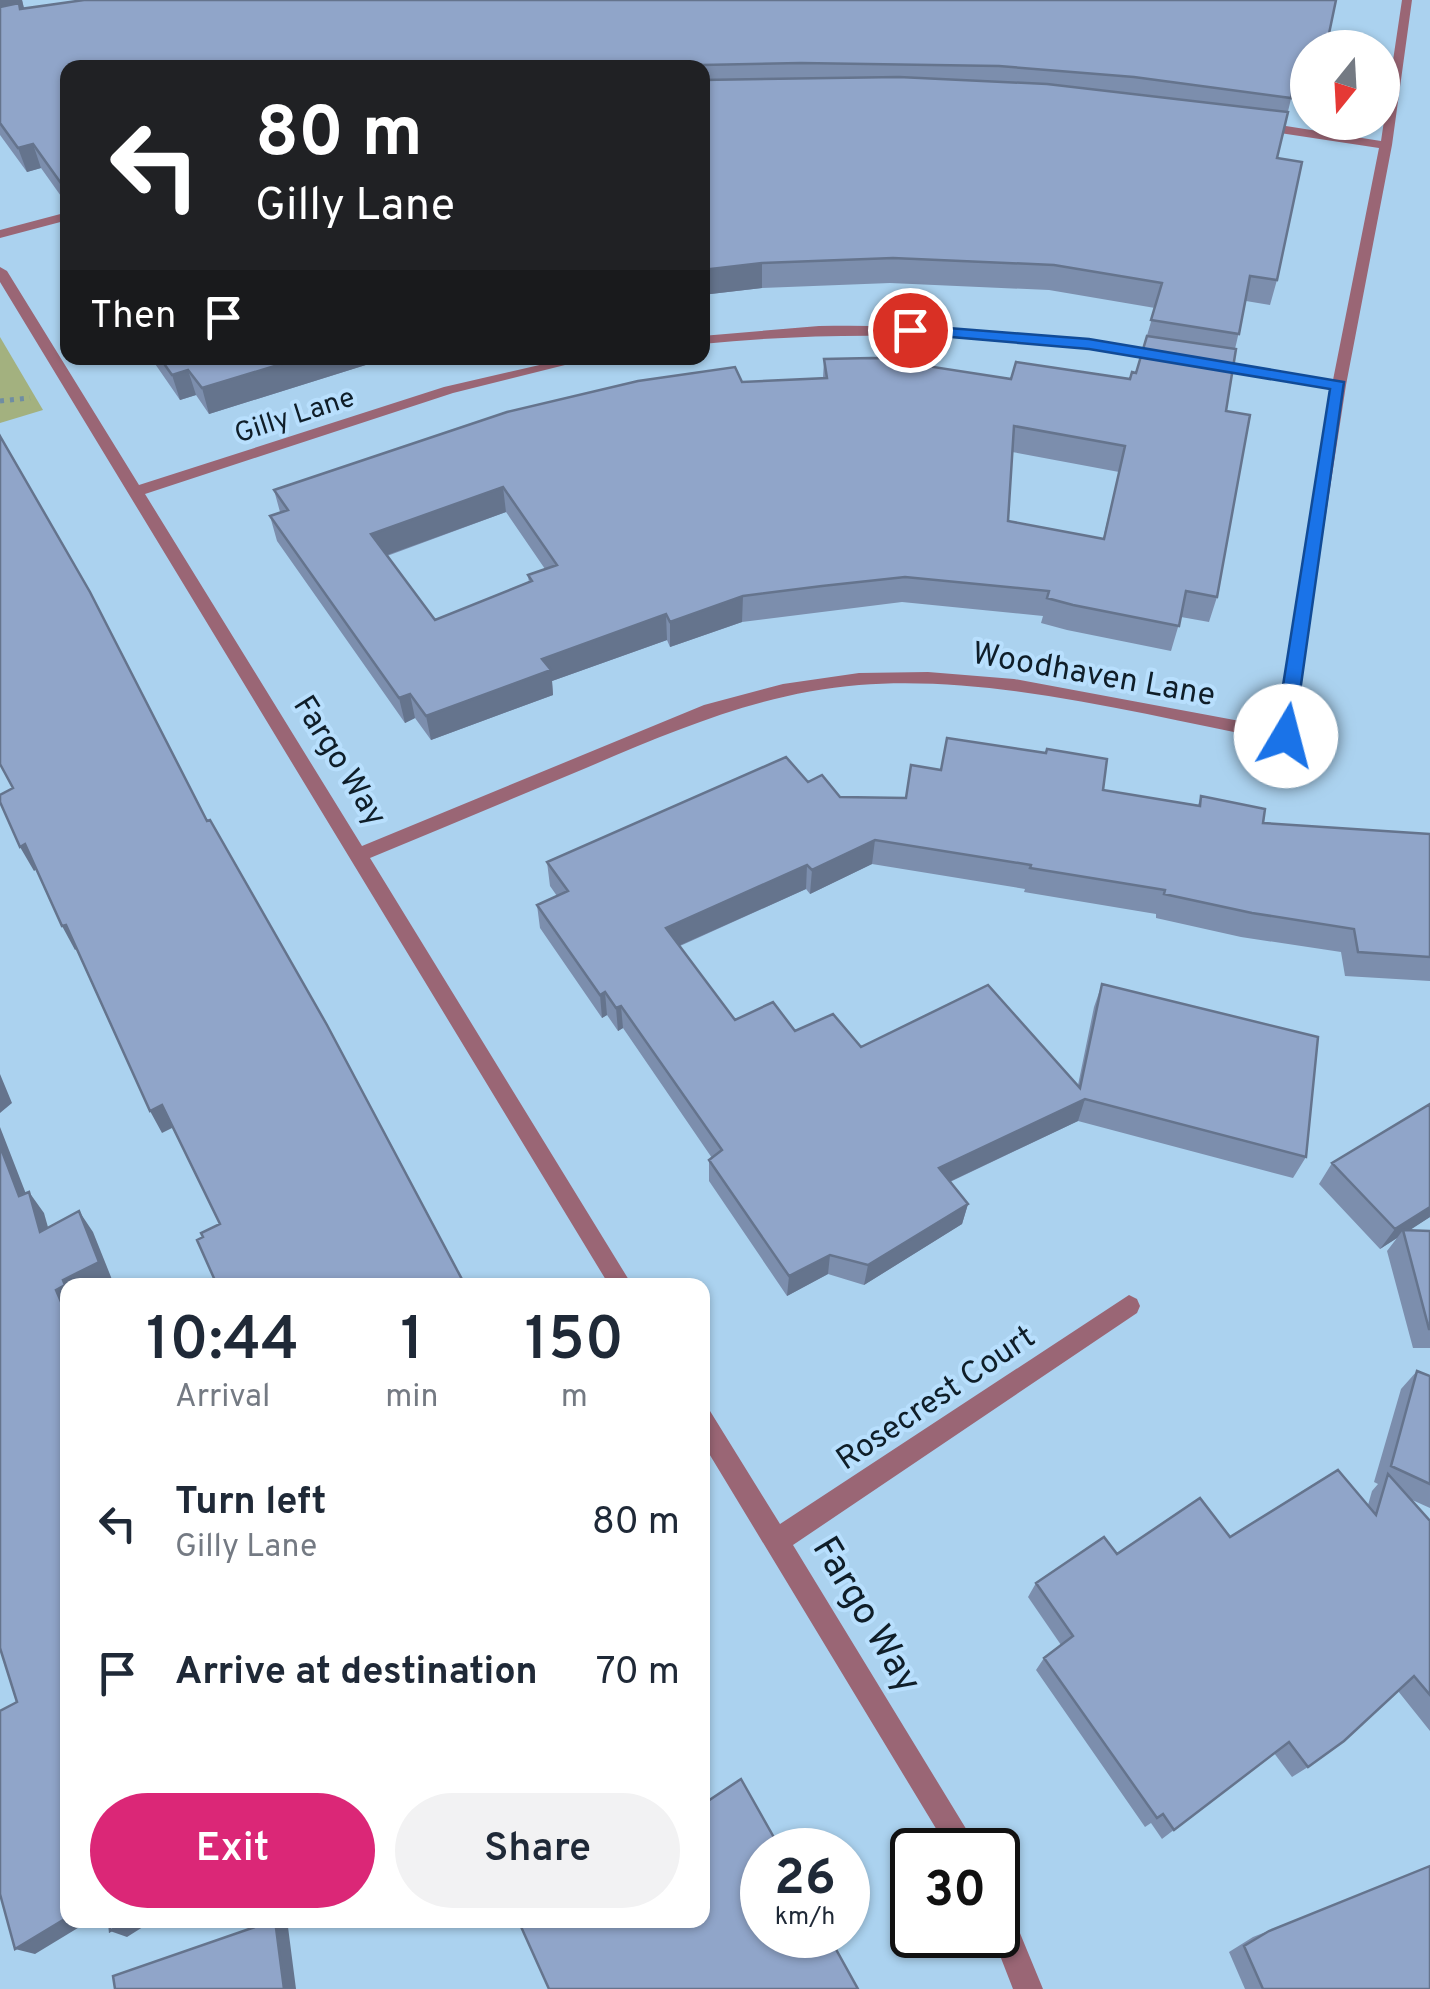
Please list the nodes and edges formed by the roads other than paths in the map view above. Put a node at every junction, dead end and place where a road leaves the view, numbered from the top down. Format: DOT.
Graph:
graph roads {
  1 [pos="1407,0"];
  2 [pos="1243,123"];
  3 [pos="1386,145"];
  4 [pos="60,218"];
  5 [pos="0,234"];
  6 [pos="0,271"];
  7 [pos="710,339"];
  8 [pos="556,365"];
  9 [pos="1338,386"];
  10 [pos="135,492"];
  11 [pos="358,855"];
  12 [pos="617,1278"];
  13 [pos="1129,1306"];
  14 [pos="710,1432"];
  15 [pos="777,1541"];
  16 [pos="952,1828"];
  17 [pos="1016,1958"];
  18 [pos="1028,1989"];
  1 -- 3 [label="street, Woodhaven Lane"];
  2 -- 3 [label="street"];
  3 -- 9 [label="street, Woodhaven Lane"];
  4 -- 5 [label="street"];
  6 -- 10 [label="street, Fargo Way"];
  7 -- 9 [label="street"];
  8 -- 10 [label="street, Gilly Lane"];
  9 -- 11 [label="street, Woodhaven Lane"];
  10 -- 11 [label="street, Fargo Way"];
  11 -- 12 [label="street, Fargo Way"];
  13 -- 15 [label="street, Rosecrest Court"];
  14 -- 15 [label="street, Fargo Way"];
  15 -- 16 [label="street, Fargo Way"];
  17 -- 18 [label="street"];
}
